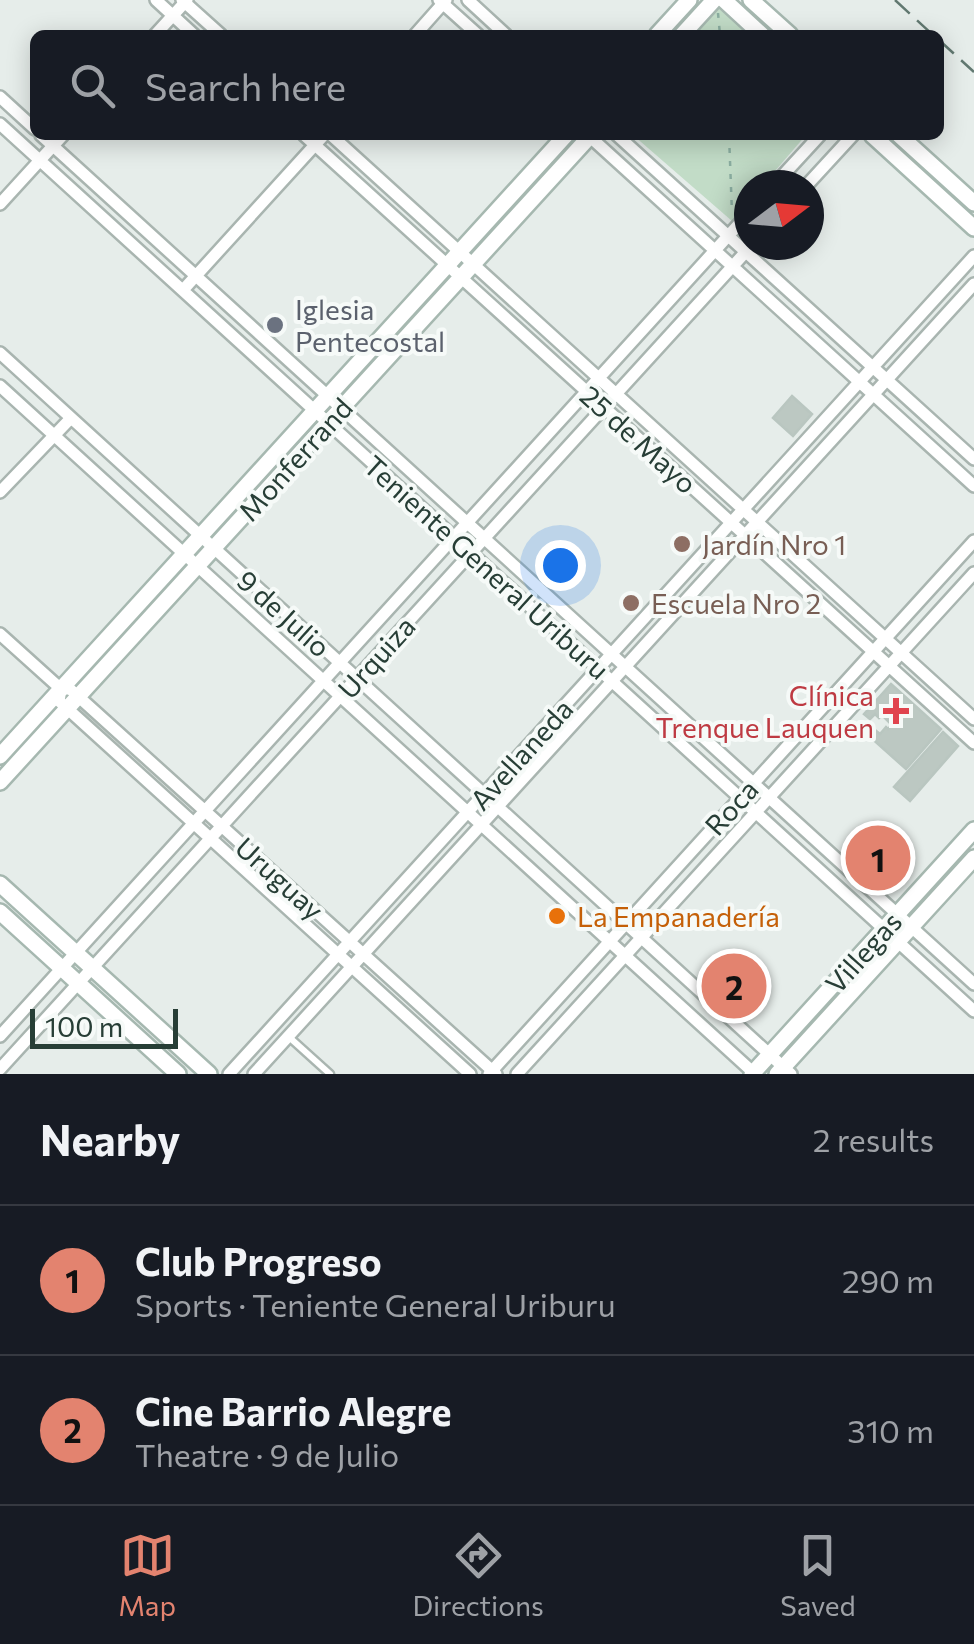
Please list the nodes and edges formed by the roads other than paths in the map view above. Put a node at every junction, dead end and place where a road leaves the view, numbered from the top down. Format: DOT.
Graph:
graph roads {
  1 [pos="156,0"];
  2 [pos="468,0"];
  3 [pos="689,0"];
  4 [pos="752,0"];
  5 [pos="184,1"];
  6 [pos="443,1"];
  7 [pos="719,2"];
  8 [pos="173,15"];
  9 [pos="159,30"];
  10 [pos="189,30"];
  11 [pos="215,30"];
  12 [pos="418,30"];
  13 [pos="473,30"];
  14 [pos="501,30"];
  15 [pos="662,30"];
  16 [pos="688,30"];
  17 [pos="755,30"];
  18 [pos="785,30"];
  19 [pos="0,97"];
  20 [pos="0,124"];
  21 [pos="30,124"];
  22 [pos="47,140"];
  23 [pos="59,140"];
  24 [pos="321,140"];
  25 [pos="325,140"];
  26 [pos="325,140"];
  27 [pos="561,140"];
  28 [pos="585,140"];
  29 [pos="594,140"];
  30 [pos="622,140"];
  31 [pos="815,140"];
  32 [pos="848,140"];
  33 [pos="877,140"];
  34 [pos="905,140"];
  35 [pos="54,146"];
  36 [pos="40,160"];
  37 [pos="788,170"];
  38 [pos="820,170"];
  39 [pos="974,203"];
  40 [pos="0,204"];
  41 [pos="974,228"];
  42 [pos="734,229"];
  43 [pos="728,236"];
  44 [pos="734,239"];
  45 [pos="715,250"];
  46 [pos="460,252"];
  47 [pos="974,256"];
  48 [pos="738,260"];
  49 [pos="761,260"];
  50 [pos="473,264"];
  51 [pos="448,265"];
  52 [pos="732,266"];
  53 [pos="196,276"];
  54 [pos="461,277"];
  55 [pos="974,284"];
  56 [pos="183,290"];
  57 [pos="0,353"];
  58 [pos="873,368"];
  59 [pos="598,378"];
  60 [pos="887,380"];
  61 [pos="860,382"];
  62 [pos="0,386"];
  63 [pos="587,391"];
  64 [pos="616,394"];
  65 [pos="874,394"];
  66 [pos="328,396"];
  67 [pos="604,407"];
  68 [pos="342,408"];
  69 [pos="315,410"];
  70 [pos="71,418"];
  71 [pos="328,422"];
  72 [pos="54,436"];
  73 [pos="974,459"];
  74 [pos="974,486"];
  75 [pos="0,492"];
  76 [pos="743,510"];
  77 [pos="467,522"];
  78 [pos="757,522"];
  79 [pos="731,523"];
  80 [pos="745,535"];
  81 [pos="201,536"];
  82 [pos="454,537"];
  83 [pos="484,538"];
  84 [pos="974,540"];
  85 [pos="214,548"];
  86 [pos="471,553"];
  87 [pos="184,554"];
  88 [pos="197,566"];
  89 [pos="974,573"];
  90 [pos="0,634"];
  91 [pos="885,638"];
  92 [pos="873,652"];
  93 [pos="901,653"];
  94 [pos="612,654"];
  95 [pos="340,663"];
  96 [pos="625,666"];
  97 [pos="889,666"];
  98 [pos="598,668"];
  99 [pos="357,678"];
  100 [pos="323,681"];
  101 [pos="612,681"];
  102 [pos="61,689"];
  103 [pos="340,696"];
  104 [pos="73,702"];
  105 [pos="974,720"];
  106 [pos="974,743"];
  107 [pos="0,756"];
  108 [pos="0,782"];
  109 [pos="754,783"];
  110 [pos="484,794"];
  111 [pos="740,798"];
  112 [pos="769,798"];
  113 [pos="498,807"];
  114 [pos="205,811"];
  115 [pos="467,812"];
  116 [pos="756,812"];
  117 [pos="194,823"];
  118 [pos="481,825"];
  119 [pos="222,826"];
  120 [pos="974,830"];
  121 [pos="210,838"];
  122 [pos="974,858"];
  123 [pos="0,884"];
  124 [pos="0,912"];
  125 [pos="898,914"];
  126 [pos="626,924"];
  127 [pos="911,927"];
  128 [pos="884,929"];
  129 [pos="641,938"];
  130 [pos="898,941"];
  131 [pos="350,942"];
  132 [pos="609,942"];
  133 [pos="76,953"];
  134 [pos="338,954"];
  135 [pos="363,954"];
  136 [pos="625,956"];
  137 [pos="352,966"];
  138 [pos="62,968"];
  139 [pos="92,968"];
  140 [pos="78,984"];
  141 [pos="974,984"];
  142 [pos="974,1011"];
  143 [pos="0,1036"];
  144 [pos="288,1036"];
  145 [pos="770,1055"];
  146 [pos="0,1069"];
  147 [pos="784,1072"];
  148 [pos="492,1073"];
  149 [pos="178,1074"];
  150 [pos="210,1074"];
  151 [pos="229,1074"];
  152 [pos="254,1074"];
  153 [pos="330,1074"];
  154 [pos="470,1074"];
  155 [pos="517,1074"];
  156 [pos="753,1074"];
  1 -- 8 [label="street"];
  2 -- 14 [label="street"];
  3 -- 15 [label="street"];
  4 -- 18 [label="street"];
  5 -- 8 [label="street"];
  5 -- 11 [label="street"];
  6 -- 12 [label="street"];
  6 -- 13 [label="street"];
  7 -- 16 [label="street"];
  7 -- 17 [label="street"];
  8 -- 9 [label="street"];
  8 -- 10 [label="street"];
  19 -- 21 [label="street"];
  20 -- 36 [label="street, Teniente General Uriburu"];
  22 -- 35 [label="street, Teniente General Uriburu"];
  23 -- 35 [label="street"];
  24 -- 53 [label="street"];
  25 -- 46 [label="street, 25 de Mayo"];
  26 -- 51 [label="street, 25 de Mayo"];
  27 -- 46 [label="street, Monferrand"];
  28 -- 50 [label="street, Monferrand"];
  29 -- 45 [label="street"];
  30 -- 43 [label="street"];
  31 -- 37 [label="street"];
  32 -- 38 [label="street"];
  33 -- 41 [label="street"];
  34 -- 39 [label="street"];
  35 -- 36 [label="street"];
  35 -- 53 [label="street, Teniente General Uriburu"];
  36 -- 40 [label="street"];
  36 -- 56 [label="street, Teniente General Uriburu"];
  42 -- 43 [label="street, Urquiza"];
  43 -- 44 [label="street"];
  43 -- 45 [label="street, Urquiza"];
  45 -- 52 [label="street"];
  45 -- 59 [label="street, Urquiza"];
  46 -- 50 [label="street, 25 de Mayo"];
  46 -- 51 [label="street, Monferrand"];
  47 -- 58 [label="street, Avellaneda"];
  48 -- 52 [label="street, Urquiza"];
  49 -- 58 [label="street"];
  50 -- 54 [label="street, Monferrand"];
  50 -- 59 [label="street, 25 de Mayo"];
  51 -- 54 [label="street, 25 de Mayo"];
  51 -- 66 [label="street, Monferrand"];
  52 -- 61 [label="street"];
  52 -- 64 [label="street, Urquiza"];
  53 -- 56 [label="street"];
  53 -- 66 [label="street, Teniente General Uriburu"];
  54 -- 63 [label="street, 25 de Mayo"];
  54 -- 68 [label="street, Monferrand"];
  55 -- 60 [label="street, Avellaneda"];
  56 -- 69 [label="street, Teniente General Uriburu"];
  57 -- 70 [label="street, 9 de Julio"];
  58 -- 60 [label="street"];
  58 -- 61 [label="street, Avellaneda"];
  59 -- 63 [label="street, Urquiza"];
  59 -- 64 [label="street, 25 de Mayo"];
  60 -- 65 [label="street, Avellaneda"];
  60 -- 73 [label="street"];
  61 -- 65 [label="street"];
  61 -- 76 [label="street, Avellaneda"];
  62 -- 72 [label="street, 9 de Julio"];
  63 -- 67 [label="street, 25 de Mayo"];
  63 -- 77 [label="street, Urquiza"];
  64 -- 67 [label="street, Urquiza"];
  64 -- 76 [label="street, 25 de Mayo"];
  65 -- 74 [label="street"];
  65 -- 78 [label="street, Avellaneda"];
  66 -- 68 [label="street, Teniente General Uriburu"];
  66 -- 69 [label="street, Monferrand"];
  67 -- 79 [label="street, 25 de Mayo"];
  67 -- 83 [label="street, Urquiza"];
  68 -- 71 [label="street, Monferrand"];
  68 -- 77 [label="street, Teniente General Uriburu"];
  69 -- 71 [label="street, Teniente General Uriburu"];
  69 -- 81 [label="street, Monferrand"];
  70 -- 72 [label="street"];
  70 -- 81 [label="street, 9 de Julio"];
  71 -- 82 [label="street, Teniente General Uriburu"];
  71 -- 85 [label="street, Monferrand"];
  72 -- 75 [label="street"];
  72 -- 87 [label="street, 9 de Julio"];
  76 -- 78 [label="street, 25 de Mayo"];
  76 -- 79 [label="street, Avellaneda"];
  77 -- 82 [label="street, Urquiza"];
  77 -- 83 [label="street, Teniente General Uriburu"];
  78 -- 80 [label="street, Avellaneda"];
  78 -- 91 [label="street, 25 de Mayo"];
  79 -- 80 [label="street, 25 de Mayo"];
  79 -- 94 [label="street, Avellaneda"];
  80 -- 92 [label="street, 25 de Mayo"];
  80 -- 96 [label="street, Avellaneda"];
  81 -- 85 [label="street, 9 de Julio"];
  81 -- 87 [label="street, Monferrand"];
  82 -- 86 [label="street, Teniente General Uriburu"];
  82 -- 95 [label="street, Urquiza"];
  83 -- 86 [label="street, Urquiza"];
  83 -- 94 [label="street, Teniente General Uriburu"];
  84 -- 91 [label="street, Roca"];
  85 -- 88 [label="street, Monferrand"];
  85 -- 95 [label="street, 9 de Julio"];
  86 -- 98 [label="street, Teniente General Uriburu"];
  86 -- 99 [label="street, Urquiza"];
  87 -- 88 [label="street, 9 de Julio"];
  87 -- 102 [label="street, Monferrand"];
  88 -- 100 [label="street, 9 de Julio"];
  88 -- 104 [label="street, Monferrand"];
  89 -- 93 [label="street, Roca"];
  90 -- 102 [label="street, Uruguay"];
  91 -- 92 [label="street, Roca"];
  91 -- 93 [label="street, 25 de Mayo"];
  92 -- 97 [label="street, 25 de Mayo"];
  92 -- 109 [label="street, Roca"];
  93 -- 97 [label="street, Roca"];
  93 -- 105 [label="street, 25 de Mayo"];
  94 -- 96 [label="street, Teniente General Uriburu"];
  94 -- 98 [label="street, Avellaneda"];
  95 -- 99 [label="street, 9 de Julio"];
  95 -- 100 [label="street, Urquiza"];
  96 -- 101 [label="street, Avellaneda"];
  96 -- 109 [label="street, Teniente General Uriburu"];
  97 -- 106 [label="street, 25 de Mayo"];
  97 -- 112 [label="street, Roca"];
  98 -- 101 [label="street, Teniente General Uriburu"];
  98 -- 110 [label="street, Avellaneda"];
  99 -- 103 [label="street, Urquiza"];
  99 -- 110 [label="street, 9 de Julio"];
  100 -- 103 [label="street, 9 de Julio"];
  100 -- 114 [label="street, Urquiza"];
  101 -- 111 [label="street, Teniente General Uriburu"];
  101 -- 113 [label="street, Avellaneda"];
  102 -- 104 [label="street, Uruguay"];
  102 -- 107 [label="street, Monferrand"];
  103 -- 115 [label="street, 9 de Julio"];
  103 -- 119 [label="street, Urquiza"];
  104 -- 108 [label="street, Monferrand"];
  104 -- 114 [label="street, Uruguay"];
  104 -- 117 [label="street, Uruguay"];
  109 -- 111 [label="street, Roca"];
  109 -- 112 [label="street, Teniente General Uriburu"];
  110 -- 113 [label="street, 9 de Julio"];
  110 -- 115 [label="street, Avellaneda"];
  111 -- 116 [label="street, Teniente General Uriburu"];
  111 -- 126 [label="street, Roca"];
  112 -- 116 [label="street, Roca"];
  112 -- 125 [label="street, Teniente General Uriburu"];
  113 -- 118 [label="street, Avellaneda"];
  113 -- 126 [label="street, 9 de Julio"];
  114 -- 117 [label="street, Urquiza"];
  114 -- 119 [label="street, Uruguay"];
  115 -- 118 [label="street, 9 de Julio"];
  115 -- 131 [label="street, Avellaneda"];
  116 -- 128 [label="street, Teniente General Uriburu"];
  116 -- 129 [label="street, Roca"];
  117 -- 121 [label="street, Uruguay"];
  117 -- 133 [label="street, Urquiza"];
  118 -- 132 [label="street, 9 de Julio"];
  118 -- 135 [label="street, Avellaneda"];
  119 -- 121 [label="street, Urquiza"];
  119 -- 131 [label="street, Uruguay"];
  120 -- 125 [label="street, Villegas"];
  121 -- 134 [label="street, Uruguay"];
  121 -- 139 [label="street, Urquiza"];
  122 -- 127 [label="street, Villegas"];
  123 -- 133 [label="street"];
  124 -- 138 [label="street"];
  125 -- 127 [label="street, Teniente General Uriburu"];
  125 -- 128 [label="street, Villegas"];
  126 -- 129 [label="street, 9 de Julio"];
  126 -- 132 [label="street, Roca"];
  127 -- 130 [label="street, Villegas"];
  127 -- 141 [label="street, Teniente General Uriburu"];
  128 -- 130 [label="street, Teniente General Uriburu"];
  128 -- 145 [label="street, Villegas"];
  129 -- 136 [label="street, Roca"];
  129 -- 145 [label="street, 9 de Julio"];
  130 -- 142 [label="street, Teniente General Uriburu"];
  130 -- 147 [label="street, Villegas"];
  131 -- 134 [label="street, Avellaneda"];
  131 -- 135 [label="street, Uruguay"];
  132 -- 136 [label="street, 9 de Julio"];
  132 -- 148 [label="street, Roca"];
  133 -- 138 [label="street, Urquiza"];
  133 -- 139 [label="street"];
  134 -- 137 [label="street, Uruguay"];
  134 -- 151 [label="street, Avellaneda"];
  135 -- 137 [label="street, Avellaneda"];
  135 -- 148 [label="street, Uruguay"];
  136 -- 155 [label="street, Roca"];
  136 -- 156 [label="street, 9 de Julio"];
  137 -- 144 [label="street, Avellaneda"];
  137 -- 154 [label="street, Uruguay"];
  138 -- 140 [label="street"];
  138 -- 143 [label="street, Urquiza"];
  139 -- 140 [label="street, Urquiza"];
  139 -- 150 [label="street"];
  140 -- 146 [label="street, Urquiza"];
  140 -- 149 [label="street"];
  144 -- 152 [label="street, Avellaneda"];
  144 -- 153 [label="lane"];
  145 -- 147 [label="street, 9 de Julio"];
  145 -- 156 [label="street, Villegas"];
}
